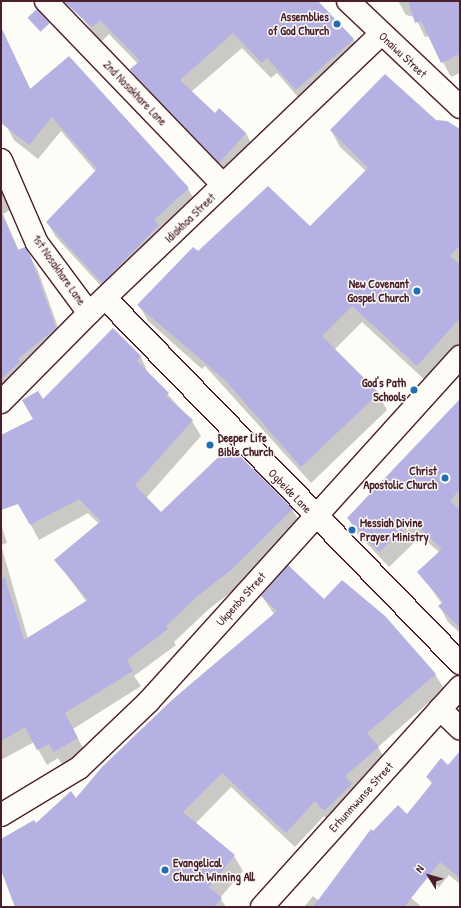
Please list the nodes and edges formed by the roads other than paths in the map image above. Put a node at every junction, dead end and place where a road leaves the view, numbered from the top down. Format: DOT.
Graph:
graph roads {
  1 [pos="46,1"];
  2 [pos="348,1"];
  3 [pos="381,34"];
  4 [pos="460,107"];
  5 [pos="1,160"];
  6 [pos="224,185"];
  7 [pos="106,299"];
  8 [pos="89,313"];
  9 [pos="460,357"];
  10 [pos="1,402"];
  11 [pos="315,517"];
  12 [pos="460,663"];
  13 [pos="460,687"];
  14 [pos="440,709"];
  15 [pos="460,728"];
  16 [pos="1,815"];
  17 [pos="262,907"];
  1 -- 6 [label="street, 2nd Nosakhare Lane"];
  2 -- 3 [label="street, Onaiwu Street"];
  3 -- 4 [label="street, Onaiwu Street"];
  3 -- 6 [label="street, Idiakhoa Street"];
  5 -- 8 [label="street, 1st Nosakhare Lane"];
  6 -- 7 [label="street, Idiakhoa Street"];
  7 -- 8 [label="street, Idiakhoa Street"];
  7 -- 11 [label="street, Ogbeide Lane"];
  8 -- 10 [label="street, Idiakhoa Street"];
  9 -- 11 [label="street, Ukpenbo Street"];
  11 -- 12 [label="street, Ogbeide Lane"];
  11 -- 16 [label="street, Ukpenbo Street"];
  13 -- 14 [label="street, Erhunmwunse Street"];
  14 -- 15 [label="street"];
  14 -- 17 [label="street, Erhunmwunse Street"];
}
